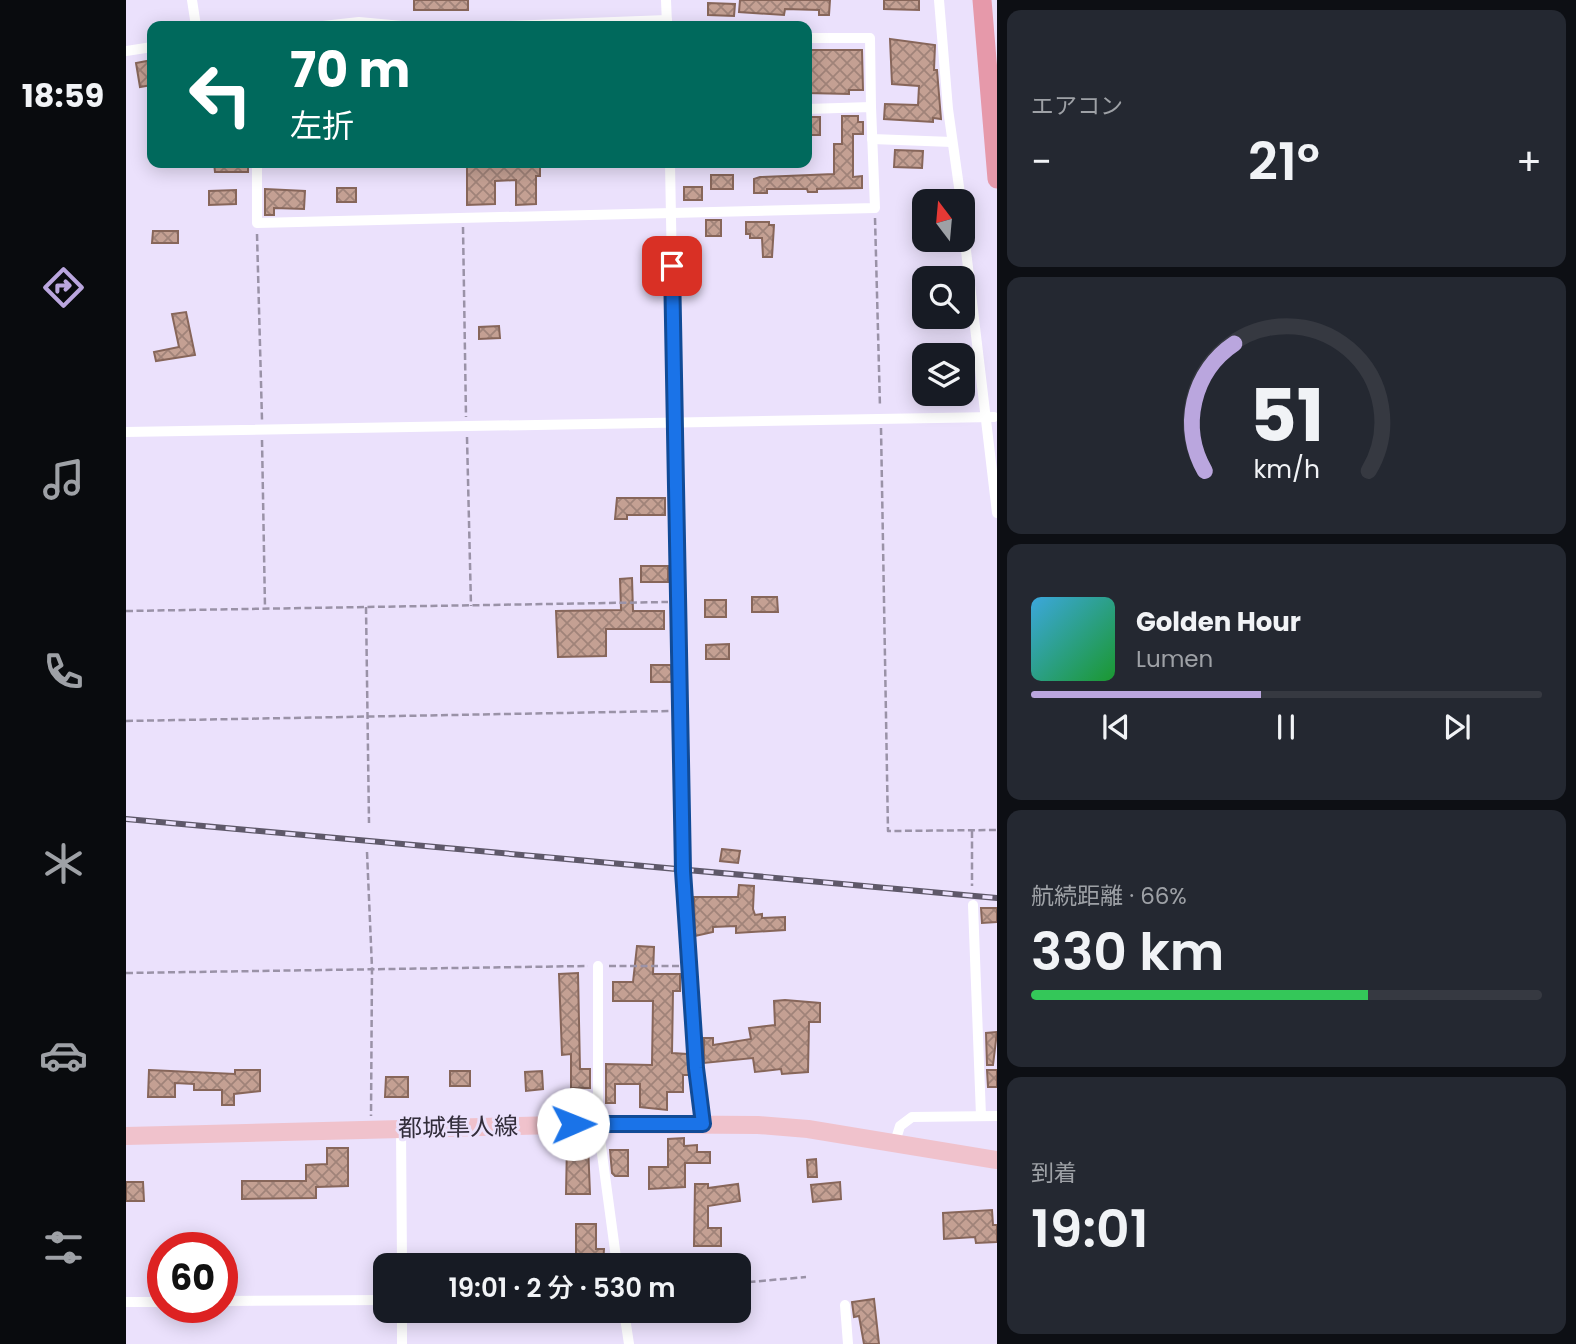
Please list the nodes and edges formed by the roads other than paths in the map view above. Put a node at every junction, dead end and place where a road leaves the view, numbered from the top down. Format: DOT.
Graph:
graph roads {
  1 [pos="192,0"];
  2 [pos="666,0"];
  3 [pos="939,0"];
  4 [pos="982,0"];
  5 [pos="195,21"];
  6 [pos="667,21"];
  7 [pos="812,38"];
  8 [pos="147,48"];
  9 [pos="126,51"];
  10 [pos="871,107"];
  11 [pos="812,108"];
  12 [pos="872,139"];
  13 [pos="952,142"];
  14 [pos="257,168"];
  15 [pos="670,168"];
  16 [pos="997,179"];
  17 [pos="959,189"];
  18 [pos="671,213"];
  19 [pos="967,252"];
  20 [pos="990,417"];
  21 [pos="674,423"];
  22 [pos="126,432"];
  23 [pos="997,513"];
  24 [pos="973,905"];
  25 [pos="598,966"];
  26 [pos="981,1116"];
  27 [pos="997,1116"];
  28 [pos="598,1124"];
  29 [pos="703,1124"];
  30 [pos="401,1129"];
  31 [pos="126,1136"];
  32 [pos="895,1142"];
  33 [pos="997,1160"];
  34 [pos="402,1253"];
  35 [pos="615,1253"];
  36 [pos="373,1300"];
  37 [pos="238,1301"];
  38 [pos="126,1302"];
  39 [pos="147,1302"];
  40 [pos="845,1306"];
  41 [pos="402,1323"];
  42 [pos="626,1323"];
  43 [pos="402,1344"];
  44 [pos="629,1344"];
  45 [pos="848,1344"];
  1 -- 5 [label="street"];
  2 -- 6 [label="street"];
  3 -- 13 [label="street"];
  4 -- 16 [label="highway"];
  7 -- 10 [label="street"];
  8 -- 9 [label="street"];
  10 -- 11 [label="street"];
  10 -- 12 [label="street"];
  12 -- 13 [label="street"];
  12 -- 18 [label="street"];
  13 -- 17 [label="street"];
  14 -- 18 [label="street"];
  15 -- 18 [label="street"];
  18 -- 21 [label="street"];
  19 -- 20 [label="street"];
  20 -- 21 [label="street"];
  20 -- 23 [label="street"];
  21 -- 22 [label="street"];
  21 -- 29 [label="street"];
  24 -- 26 [label="street"];
  25 -- 28 [label="street"];
  26 -- 27 [label="street"];
  26 -- 32 [label="street"];
  28 -- 29 [label="main road, 都城隼人線"];
  28 -- 30 [label="main road, 都城隼人線"];
  28 -- 35 [label="street"];
  29 -- 32 [label="main road, 都城隼人線"];
  30 -- 31 [label="main road, 都城隼人線"];
  30 -- 34 [label="street"];
  32 -- 33 [label="main road, 都城隼人線"];
  36 -- 37 [label="street"];
  38 -- 39 [label="street"];
  40 -- 45 [label="street"];
  41 -- 43 [label="street"];
  42 -- 44 [label="street"];
}
